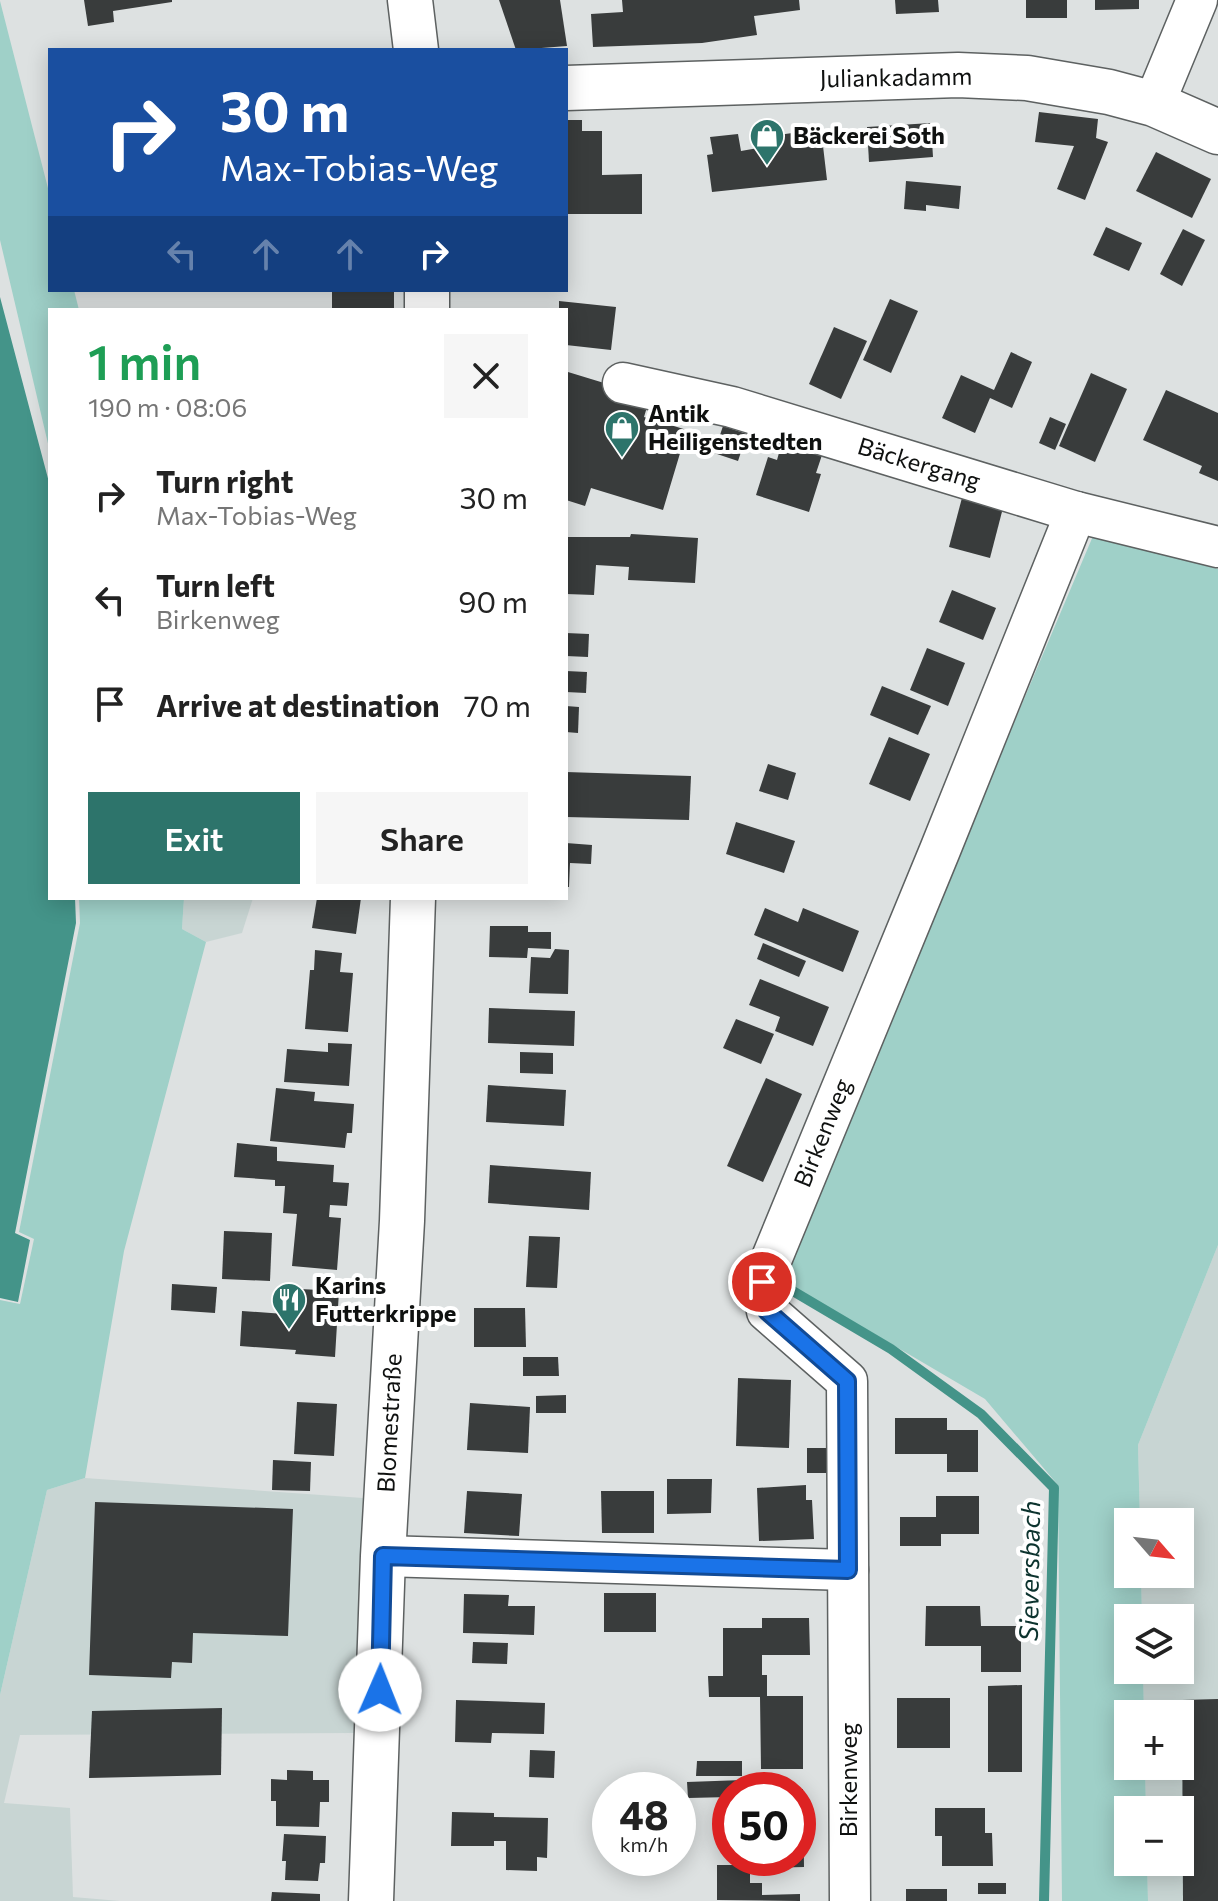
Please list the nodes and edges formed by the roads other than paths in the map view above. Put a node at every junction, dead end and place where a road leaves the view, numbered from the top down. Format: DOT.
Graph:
graph roads {
  1 [pos="410,0"];
  2 [pos="1197,0"];
  3 [pos="416,48"];
  4 [pos="568,88"];
  5 [pos="1154,104"];
  6 [pos="1218,132"];
  7 [pos="623,383"];
  8 [pos="1076,512"];
  9 [pos="1218,547"];
  10 [pos="413,900"];
  11 [pos="383,1556"];
  12 [pos="848,1570"];
  13 [pos="371,1901"];
  14 [pos="850,1901"];
  1 -- 3 [label="main road"];
  2 -- 5 [label="street"];
  4 -- 5 [label="main road, Juliankadamm"];
  5 -- 6 [label="main road, Juliankadamm"];
  7 -- 8 [label="street, Bäckergang"];
  8 -- 9 [label="street"];
  8 -- 12 [label="street, Birkenweg"];
  10 -- 11 [label="main road, Blomestraße"];
  11 -- 12 [label="street"];
  11 -- 13 [label="main road, Blomestraße"];
  12 -- 14 [label="street, Birkenweg"];
}
